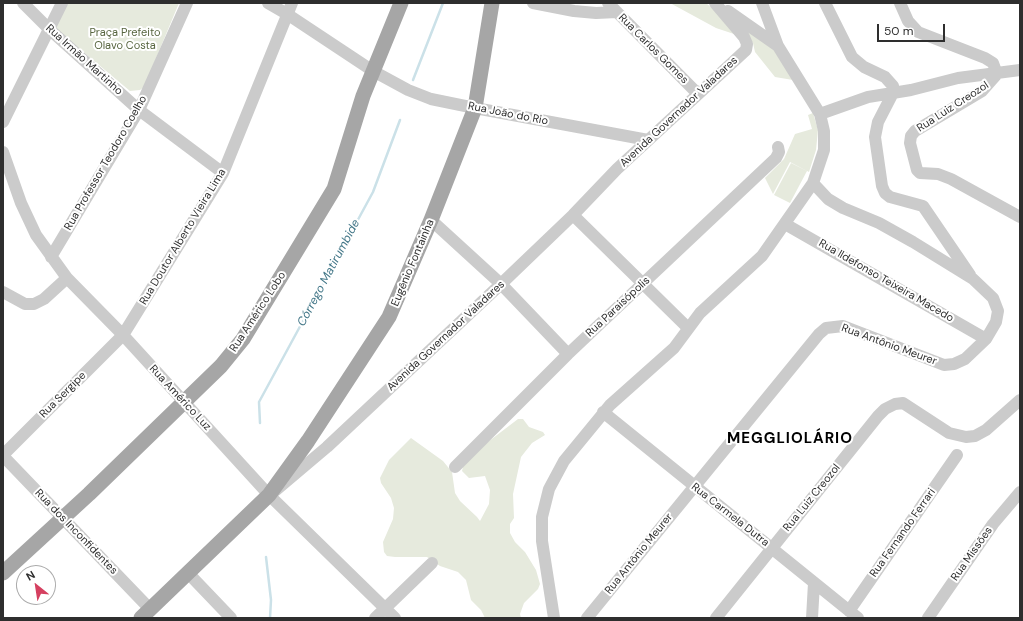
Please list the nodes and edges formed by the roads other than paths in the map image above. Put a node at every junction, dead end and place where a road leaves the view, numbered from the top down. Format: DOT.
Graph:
graph roads {
  1 [pos="23,3"];
  2 [pos="62,3"];
  3 [pos="187,3"];
  4 [pos="268,3"];
  5 [pos="401,3"];
  6 [pos="492,3"];
  7 [pos="533,3"];
  8 [pos="608,3"];
  9 [pos="715,3"];
  10 [pos="762,3"];
  11 [pos="825,3"];
  12 [pos="900,3"];
  13 [pos="289,8"];
  14 [pos="617,12"];
  15 [pos="49,30"];
  16 [pos="778,46"];
  17 [pos="1020,70"];
  18 [pos="373,71"];
  19 [pos="997,74"];
  20 [pos="894,91"];
  21 [pos="698,94"];
  22 [pos="475,108"];
  23 [pos="139,110"];
  24 [pos="820,114"];
  25 [pos="3,122"];
  26 [pos="648,140"];
  27 [pos="778,147"];
  28 [pos="3,152"];
  29 [pos="223,173"];
  30 [pos="813,184"];
  31 [pos="574,215"];
  32 [pos="1020,217"];
  33 [pos="431,220"];
  34 [pos="785,224"];
  35 [pos="51,257"];
  36 [pos="67,278"];
  37 [pos="973,279"];
  38 [pos="502,284"];
  39 [pos="642,284"];
  40 [pos="3,292"];
  41 [pos="688,328"];
  42 [pos="123,335"];
  43 [pos="986,339"];
  44 [pos="568,354"];
  45 [pos="1020,400"];
  46 [pos="184,402"];
  47 [pos="603,412"];
  48 [pos="3,455"];
  49 [pos="957,455"];
  50 [pos="455,467"];
  51 [pos="694,487"];
  52 [pos="1020,492"];
  53 [pos="270,495"];
  54 [pos="63,518"];
  55 [pos="772,548"];
  56 [pos="432,563"];
  57 [pos="3,573"];
  58 [pos="188,573"];
  59 [pos="814,583"];
  60 [pos="385,608"];
  61 [pos="145,614"];
  62 [pos="853,614"];
  63 [pos="231,618"];
  64 [pos="374,618"];
  65 [pos="395,618"];
  66 [pos="554,618"];
  67 [pos="587,618"];
  68 [pos="716,618"];
  69 [pos="812,618"];
  70 [pos="928,618"];
  1 -- 15 [label="street, Rua Irmão Martinho"];
  2 -- 15 [label="street"];
  3 -- 23 [label="street, Rua Professor Teodoro Coelho"];
  4 -- 13 [label="street, Rua João do Rio"];
  5 -- 18 [label="main road, Rua Américo Lobo"];
  6 -- 22 [label="main road, Eugênio Fontainha"];
  7 -- 14 [label="street"];
  8 -- 14 [label="street, Rua Carlos Gomes"];
  9 -- 16 [label="street"];
  9 -- 21 [label="street, Avenida Governador Valadares"];
  10 -- 16 [label="street"];
  11 -- 20 [label="street"];
  12 -- 19 [label="street"];
  13 -- 18 [label="street, Rua João do Rio"];
  13 -- 29 [label="street, Rua Doutor Alberto Vieira Lima"];
  14 -- 21 [label="street, Rua Carlos Gomes"];
  15 -- 23 [label="street, Rua Irmão Martinho"];
  15 -- 25 [label="street"];
  16 -- 24 [label="street"];
  17 -- 19 [label="street"];
  18 -- 22 [label="street, Rua João do Rio"];
  18 -- 46 [label="main road, Rua Américo Lobo"];
  19 -- 20 [label="street"];
  19 -- 32 [label="street, Rua Luiz Creozol"];
  20 -- 24 [label="street"];
  20 -- 37 [label="street"];
  21 -- 26 [label="street, Avenida Governador Valadares"];
  22 -- 26 [label="street, Rua João do Rio"];
  22 -- 33 [label="main road, Eugênio Fontainha"];
  23 -- 29 [label="street, Rua Irmão Martinho"];
  23 -- 35 [label="street, Rua Professor Teodoro Coelho"];
  24 -- 30 [label="street"];
  26 -- 31 [label="street, Avenida Governador Valadares"];
  27 -- 39 [label="street, Rua Paraisópolis"];
  28 -- 35 [label="street, Rua Américo Luz"];
  29 -- 42 [label="street, Rua Doutor Alberto Vieira Lima"];
  30 -- 34 [label="street"];
  30 -- 37 [label="street, Rua Antônio Meurer"];
  31 -- 38 [label="street, Avenida Governador Valadares"];
  31 -- 39 [label="street"];
  33 -- 38 [label="street"];
  33 -- 53 [label="main road, Eugênio Fontainha"];
  34 -- 41 [label="street"];
  34 -- 43 [label="street, Rua Ildefonso Teixeira Macedo"];
  35 -- 36 [label="street, Rua Américo Luz"];
  36 -- 40 [label="street"];
  36 -- 42 [label="street, Rua Américo Luz"];
  37 -- 43 [label="street, Rua Antônio Meurer"];
  38 -- 44 [label="street"];
  38 -- 53 [label="street, Avenida Governador Valadares"];
  39 -- 41 [label="street"];
  39 -- 44 [label="street, Rua Paraisópolis"];
  41 -- 47 [label="street"];
  42 -- 46 [label="street, Rua Américo Luz"];
  42 -- 48 [label="street, Rua Sergipe"];
  43 -- 51 [label="street, Rua Antônio Meurer"];
  44 -- 50 [label="street, Rua Paraisópolis"];
  45 -- 55 [label="street, Rua Luiz Creozol"];
  46 -- 53 [label="street, Rua Américo Luz"];
  46 -- 54 [label="main road, Rua Américo Lobo"];
  47 -- 51 [label="street, Rua Carmela Dutra"];
  47 -- 66 [label="street"];
  48 -- 54 [label="street, Rua dos Inconfidentes"];
  49 -- 62 [label="street, Rua Fernando Ferrari"];
  51 -- 55 [label="street, Rua Carmela Dutra"];
  51 -- 67 [label="street, Rua Antônio Meurer"];
  52 -- 70 [label="street, Rua Missões"];
  53 -- 58 [label="main road, Avenida Governador Valadares"];
  53 -- 60 [label="street, Rua Américo Luz"];
  54 -- 57 [label="main road, Rua Américo Lobo"];
  54 -- 61 [label="street, Rua dos Inconfidentes"];
  55 -- 59 [label="street, Rua Carmela Dutra"];
  55 -- 68 [label="street, Rua Luiz Creozol"];
  56 -- 60 [label="street"];
  58 -- 61 [label="main road, Avenida Governador Valadares"];
  58 -- 63 [label="street"];
  59 -- 62 [label="street, Rua Carmela Dutra"];
  59 -- 69 [label="street"];
  60 -- 64 [label="street"];
  60 -- 65 [label="street, Rua Américo Luz"];
}
